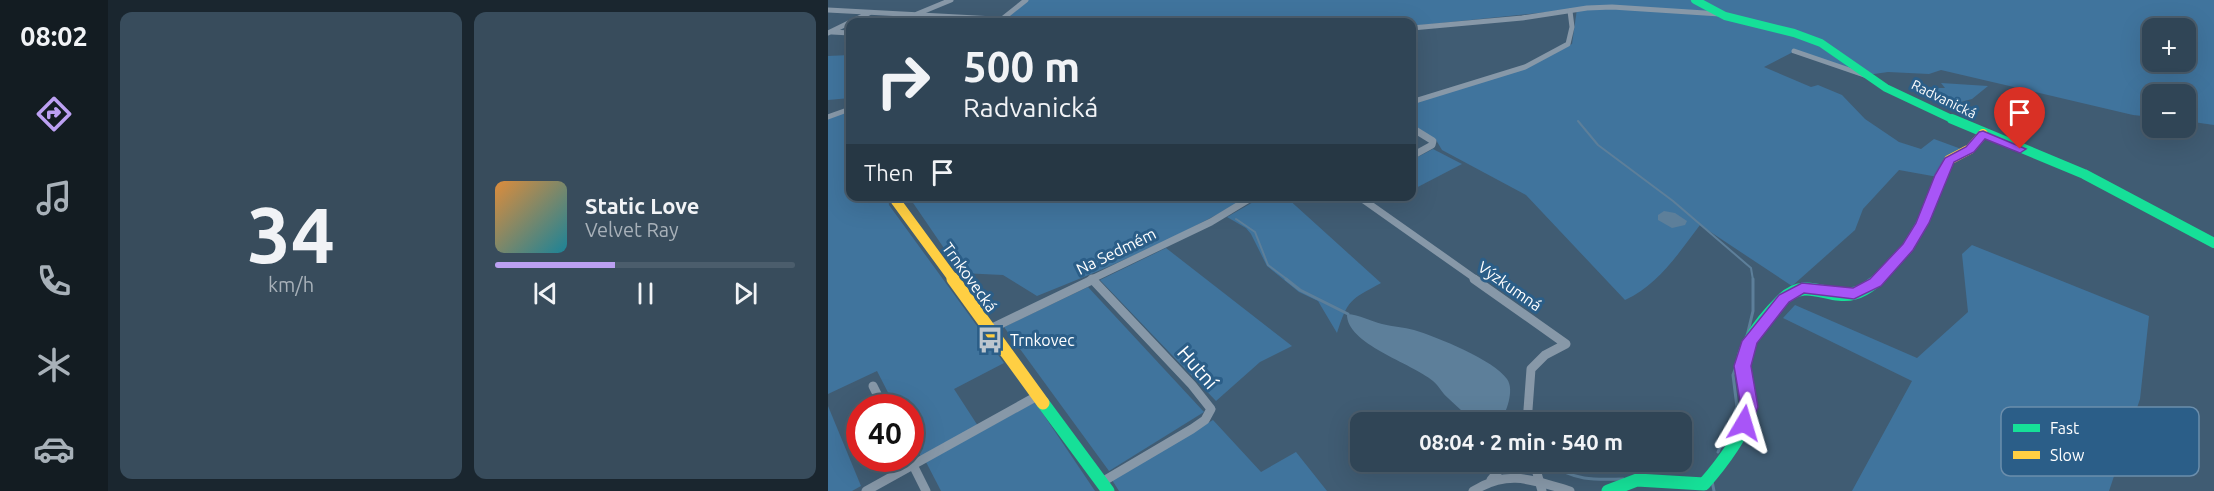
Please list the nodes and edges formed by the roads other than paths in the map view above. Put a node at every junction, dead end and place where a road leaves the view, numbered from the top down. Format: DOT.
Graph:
graph roads {
  1 [pos="951,0"];
  2 [pos="1026,0"];
  3 [pos="1695,0"];
  4 [pos="828,10"];
  5 [pos="1570,11"];
  6 [pos="871,13"];
  7 [pos="1720,14"];
  8 [pos="913,15"];
  9 [pos="860,18"];
  10 [pos="956,18"];
  11 [pos="1004,18"];
  12 [pos="846,24"];
  13 [pos="1416,28"];
  14 [pos="829,32"];
  15 [pos="846,33"];
  16 [pos="1794,51"];
  17 [pos="1867,76"];
  18 [pos="1416,101"];
  19 [pos="846,110"];
  20 [pos="828,117"];
  21 [pos="1416,130"];
  22 [pos="1983,134"];
  23 [pos="1416,154"];
  24 [pos="896,201"];
  25 [pos="1246,201"];
  26 [pos="1365,201"];
  27 [pos="2214,243"];
  28 [pos="1092,279"];
  29 [pos="990,329"];
  30 [pos="873,386"];
  31 [pos="877,394"];
  32 [pos="1039,395"];
  33 [pos="1528,412"];
  34 [pos="924,455"];
  35 [pos="895,472"];
  36 [pos="916,472"];
  37 [pos="1498,472"];
  38 [pos="1537,472"];
  39 [pos="1491,480"];
  40 [pos="1105,486"];
  41 [pos="1541,487"];
  42 [pos="866,491"];
  43 [pos="926,491"];
  44 [pos="1473,491"];
  45 [pos="1570,491"];
  46 [pos="1608,491"];
  1 -- 8 [label="street"];
  2 -- 11 [label="street"];
  3 -- 7 [label="street, Radvanická"];
  4 -- 6 [label="street"];
  5 -- 7 [label="street"];
  5 -- 13 [label="street"];
  5 -- 18 [label="street"];
  6 -- 8 [label="street"];
  6 -- 9 [label="street"];
  7 -- 17 [label="street, Radvanická"];
  8 -- 10 [label="street"];
  12 -- 14 [label="street"];
  14 -- 15 [label="street"];
  16 -- 17 [label="street"];
  17 -- 22 [label="street, Radvanická"];
  19 -- 20 [label="street"];
  21 -- 23 [label="street"];
  22 -- 27 [label="street, Radvanická"];
  22 -- 46 [label="street"];
  24 -- 29 [label="street, Trnkovecká"];
  25 -- 28 [label="street, Na Sedmém"];
  26 -- 33 [label="street, Výzkumná"];
  28 -- 29 [label="street, Na Sedmém"];
  28 -- 40 [label="street, Hutní"];
  29 -- 32 [label="street, Trnkovecká"];
  30 -- 31 [label="street"];
  32 -- 34 [label="street"];
  32 -- 40 [label="street, Trnkovecká"];
  35 -- 42 [label="street"];
  36 -- 43 [label="street"];
  37 -- 39 [label="street"];
  38 -- 41 [label="street"];
  39 -- 41 [label="street"];
  39 -- 44 [label="street"];
  41 -- 45 [label="street"];
}
